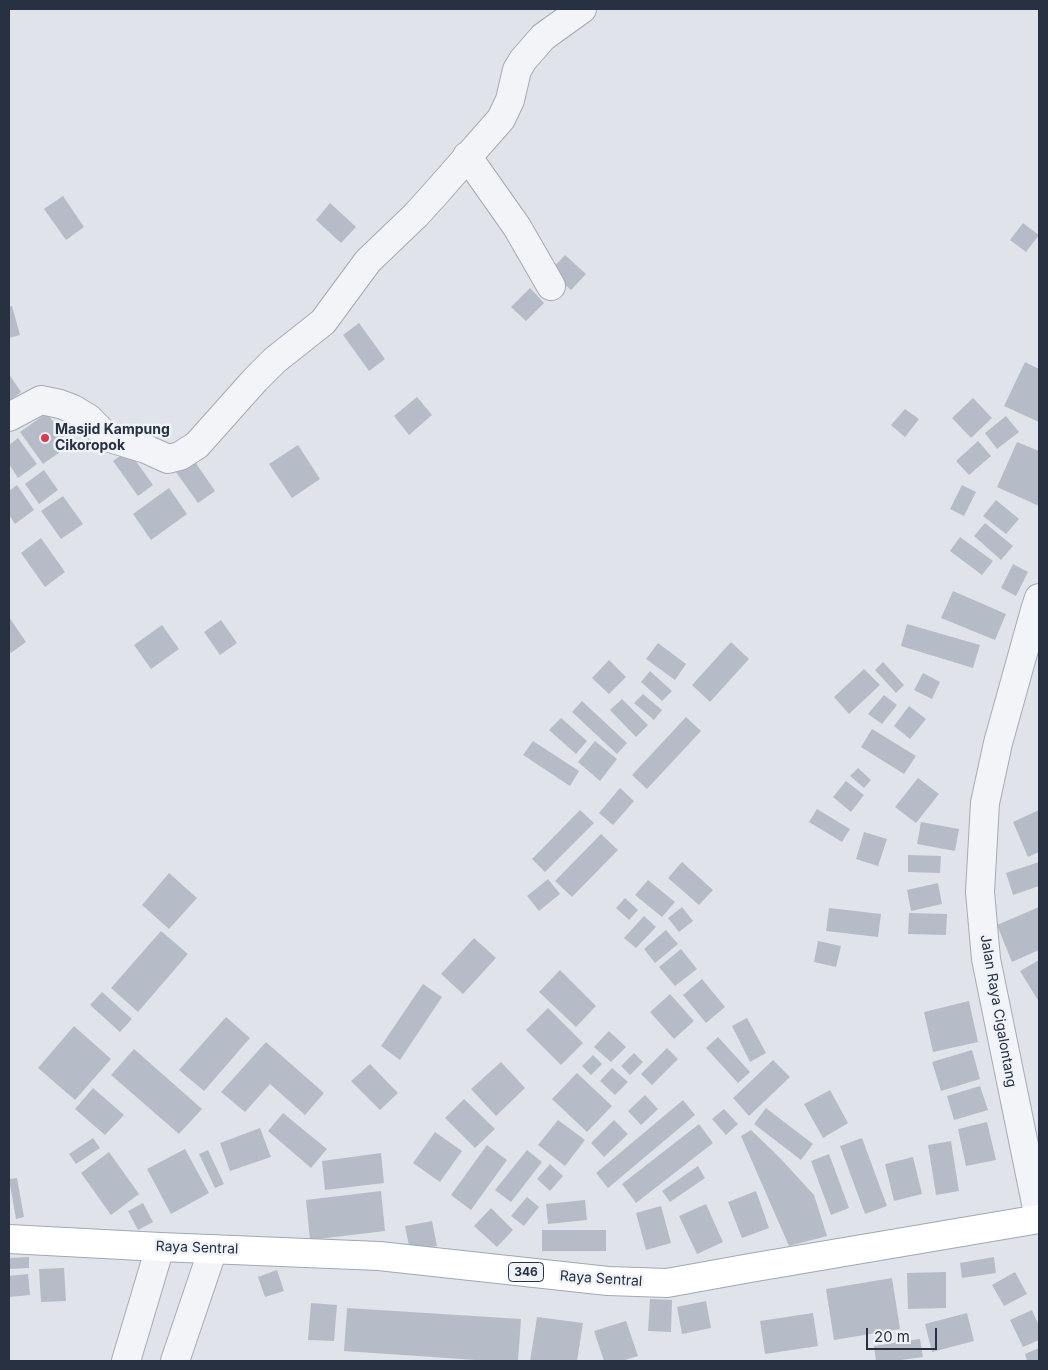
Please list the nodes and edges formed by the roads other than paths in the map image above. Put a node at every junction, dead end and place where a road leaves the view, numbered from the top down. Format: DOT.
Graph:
graph roads {
  1 [pos="582,9"];
  2 [pos="467,156"];
  3 [pos="551,286"];
  4 [pos="9,416"];
  5 [pos="1039,598"];
  6 [pos="1039,1219"];
  7 [pos="9,1239"];
  8 [pos="160,1248"];
  9 [pos="213,1249"];
  10 [pos="126,1361"];
  11 [pos="175,1361"];
  1 -- 2 [label="street"];
  2 -- 3 [label="street"];
  2 -- 4 [label="street"];
  5 -- 6 [label="street, Jalan Raya Cigalontang"];
  6 -- 9 [label="main road, Raya Sentral / 346"];
  7 -- 8 [label="main road, Raya Sentral / 346"];
  8 -- 9 [label="main road, Raya Sentral / 346"];
  8 -- 10 [label="street"];
  9 -- 11 [label="street"];
}
